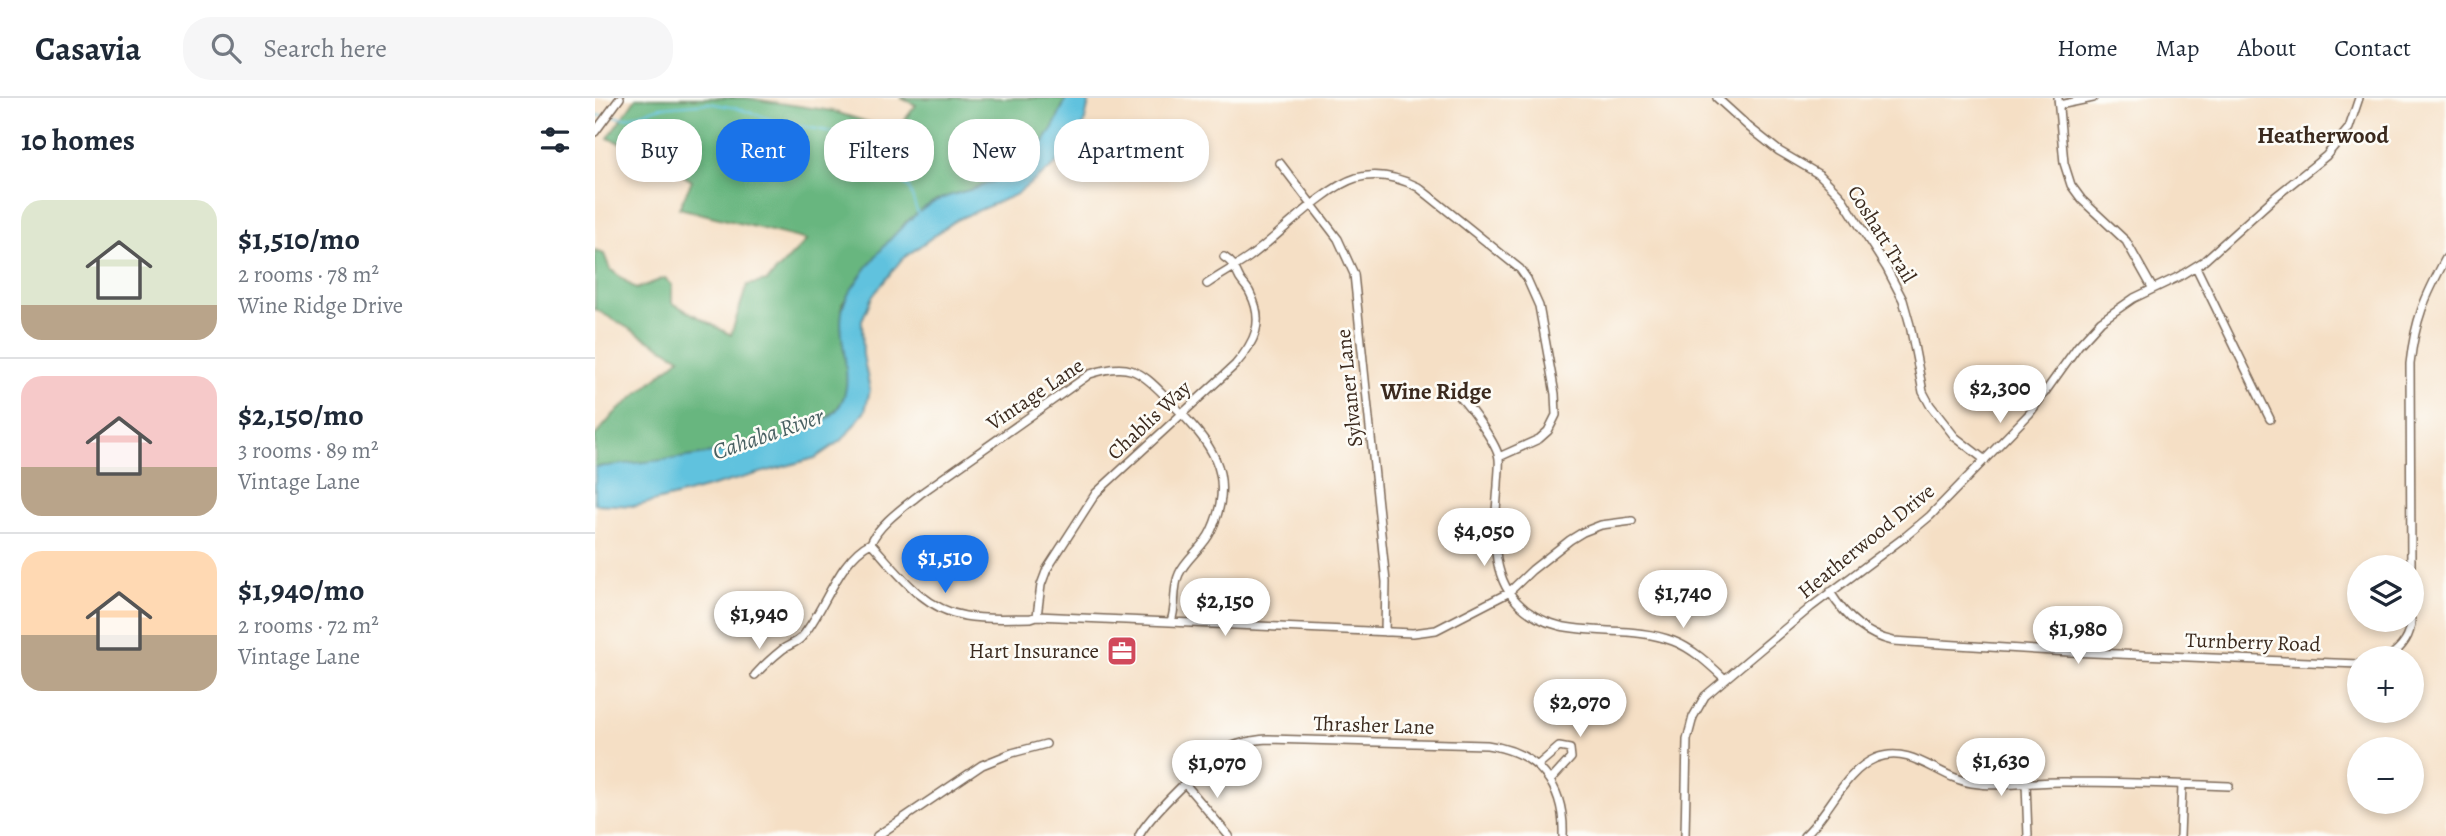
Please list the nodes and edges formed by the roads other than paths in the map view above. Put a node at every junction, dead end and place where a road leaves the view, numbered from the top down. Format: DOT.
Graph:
graph roads {
  1 [pos="619,98"];
  2 [pos="1717,98"];
  3 [pos="2093,98"];
  4 [pos="2359,98"];
  5 [pos="2058,102"];
  6 [pos="595,132"];
  7 [pos="1280,163"];
  8 [pos="1314,205"];
  9 [pos="1224,257"];
  10 [pos="2446,258"];
  11 [pos="1235,265"];
  12 [pos="2196,267"];
  13 [pos="1207,284"];
  14 [pos="2154,289"];
  15 [pos="1460,397"];
  16 [pos="1182,414"];
  17 [pos="2270,419"];
  18 [pos="1500,457"];
  19 [pos="1985,460"];
  20 [pos="1632,521"];
  21 [pos="871,543"];
  22 [pos="2411,555"];
  23 [pos="1509,593"];
  24 [pos="1830,593"];
  25 [pos="1037,616"];
  26 [pos="1171,621"];
  27 [pos="1385,632"];
  28 [pos="2347,664"];
  29 [pos="755,675"];
  30 [pos="1724,678"];
  31 [pos="1046,744"];
  32 [pos="1538,765"];
  33 [pos="1550,781"];
  34 [pos="2026,783"];
  35 [pos="1186,785"];
  36 [pos="2182,785"];
  37 [pos="2229,786"];
  38 [pos="877,836"];
  39 [pos="1139,836"];
  40 [pos="1229,836"];
  41 [pos="1563,836"];
  42 [pos="1685,836"];
  43 [pos="1804,836"];
  44 [pos="2028,836"];
  45 [pos="2180,836"];
  1 -- 6 [label="street"];
  2 -- 19 [label="street, Coshatt Trail"];
  3 -- 5 [label="street"];
  4 -- 12 [label="street, Heatherwood Drive"];
  5 -- 14 [label="street"];
  7 -- 8 [label="street, Sylvaner Lane"];
  8 -- 11 [label="street"];
  8 -- 18 [label="street"];
  8 -- 27 [label="street, Sylvaner Lane"];
  9 -- 11 [label="street, Chablis Way"];
  10 -- 22 [label="street"];
  11 -- 13 [label="street"];
  11 -- 16 [label="street, Chablis Way"];
  12 -- 14 [label="street, Heatherwood Drive"];
  12 -- 17 [label="street"];
  14 -- 19 [label="street, Heatherwood Drive"];
  15 -- 18 [label="street"];
  16 -- 21 [label="street, Vintage Lane"];
  16 -- 25 [label="street, Chablis Way"];
  16 -- 26 [label="street, Vintage Lane"];
  18 -- 23 [label="street"];
  19 -- 24 [label="street, Heatherwood Drive"];
  20 -- 23 [label="street"];
  21 -- 25 [label="street"];
  21 -- 29 [label="street, Vintage Lane"];
  23 -- 27 [label="street"];
  23 -- 30 [label="street"];
  24 -- 28 [label="street, Turnberry Road"];
  24 -- 30 [label="street, Heatherwood Drive"];
  25 -- 26 [label="street"];
  26 -- 27 [label="street"];
  30 -- 42 [label="street, Heatherwood Drive"];
  31 -- 38 [label="street"];
  32 -- 33 [label="street, Thrasher Lane"];
  32 -- 33 [label="street"];
  32 -- 35 [label="street, Thrasher Lane"];
  33 -- 41 [label="street, Thrasher Lane"];
  34 -- 36 [label="street"];
  34 -- 43 [label="street"];
  34 -- 44 [label="street"];
  35 -- 39 [label="street, Thrasher Lane"];
  35 -- 40 [label="street"];
  36 -- 37 [label="street"];
  36 -- 45 [label="street"];
}
